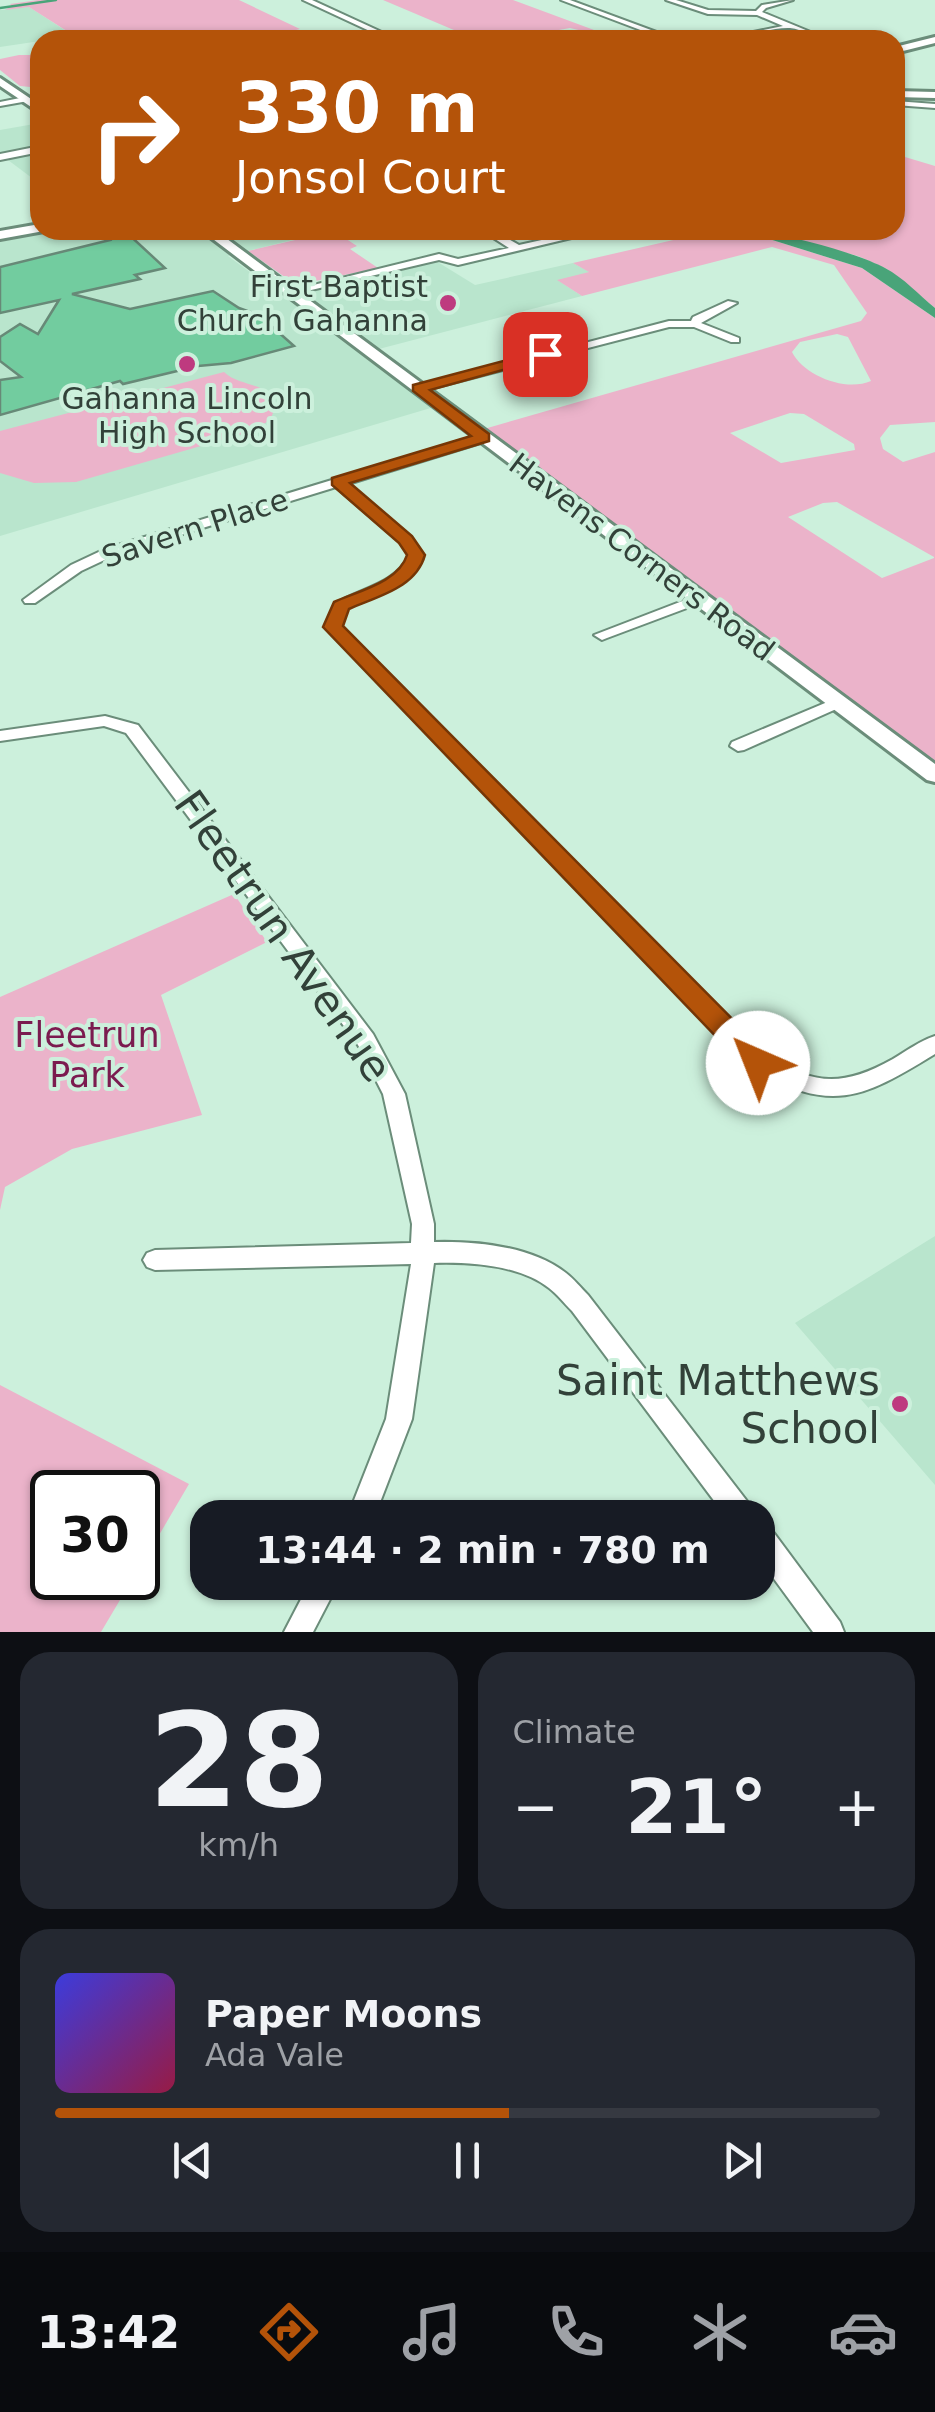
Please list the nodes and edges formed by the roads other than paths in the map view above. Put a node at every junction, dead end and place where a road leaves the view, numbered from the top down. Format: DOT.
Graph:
graph roads {
  1 [pos="306,0"];
  2 [pos="564,0"];
  3 [pos="669,0"];
  4 [pos="790,0"];
  5 [pos="758,14"];
  6 [pos="788,27"];
  7 [pos="373,30"];
  8 [pos="646,30"];
  9 [pos="772,30"];
  10 [pos="797,30"];
  11 [pos="935,40"];
  12 [pos="905,45"];
  13 [pos="0,81"];
  14 [pos="935,95"];
  15 [pos="905,96"];
  16 [pos="25,99"];
  17 [pos="905,100"];
  18 [pos="30,103"];
  19 [pos="0,104"];
  20 [pos="935,106"];
  21 [pos="30,151"];
  22 [pos="0,156"];
  23 [pos="30,230"];
  24 [pos="0,235"];
  25 [pos="220,240"];
  26 [pos="503,240"];
  27 [pos="557,240"];
  28 [pos="518,249"];
  29 [pos="290,292"];
  30 [pos="732,303"];
  31 [pos="695,324"];
  32 [pos="735,340"];
  33 [pos="418,388"];
  34 [pos="483,438"];
  35 [pos="338,482"];
  36 [pos="698,599"];
  37 [pos="30,600"];
  38 [pos="602,635"];
  39 [pos="837,703"];
  40 [pos="0,736"];
  41 [pos="738,746"];
  42 [pos="935,774"];
  43 [pos="935,1044"];
  44 [pos="424,1252"];
  45 [pos="155,1260"];
  46 [pos="367,1500"];
  47 [pos="730,1500"];
  48 [pos="775,1558"];
  49 [pos="315,1600"];
  50 [pos="298,1632"];
  51 [pos="830,1632"];
  1 -- 7 [label="street"];
  2 -- 8 [label="street"];
  3 -- 5 [label="street"];
  4 -- 5 [label="street"];
  5 -- 6 [label="street"];
  6 -- 9 [label="street"];
  6 -- 10 [label="street"];
  11 -- 12 [label="main road"];
  13 -- 16 [label="main road"];
  14 -- 15 [label="main road"];
  16 -- 18 [label="main road"];
  16 -- 19 [label="street"];
  17 -- 20 [label="street"];
  21 -- 22 [label="street"];
  23 -- 24 [label="main road"];
  25 -- 29 [label="main road, Havens Corners Road"];
  26 -- 28 [label="street"];
  27 -- 28 [label="street"];
  28 -- 29 [label="street"];
  29 -- 33 [label="main road, Havens Corners Road"];
  30 -- 31 [label="street"];
  31 -- 32 [label="street"];
  31 -- 33 [label="street"];
  33 -- 34 [label="main road, Havens Corners Road"];
  34 -- 35 [label="street, Savern Place"];
  34 -- 36 [label="main road, Havens Corners Road"];
  35 -- 37 [label="street, Savern Place"];
  35 -- 43 [label="street"];
  36 -- 38 [label="street"];
  36 -- 39 [label="main road, Havens Corners Road"];
  39 -- 41 [label="street"];
  39 -- 42 [label="main road, Havens Corners Road"];
  40 -- 44 [label="street, Fleetrun Avenue"];
  44 -- 45 [label="street"];
  44 -- 46 [label="street, Fleetrun Avenue"];
  44 -- 47 [label="street"];
  48 -- 51 [label="street"];
  49 -- 50 [label="street"];
}
